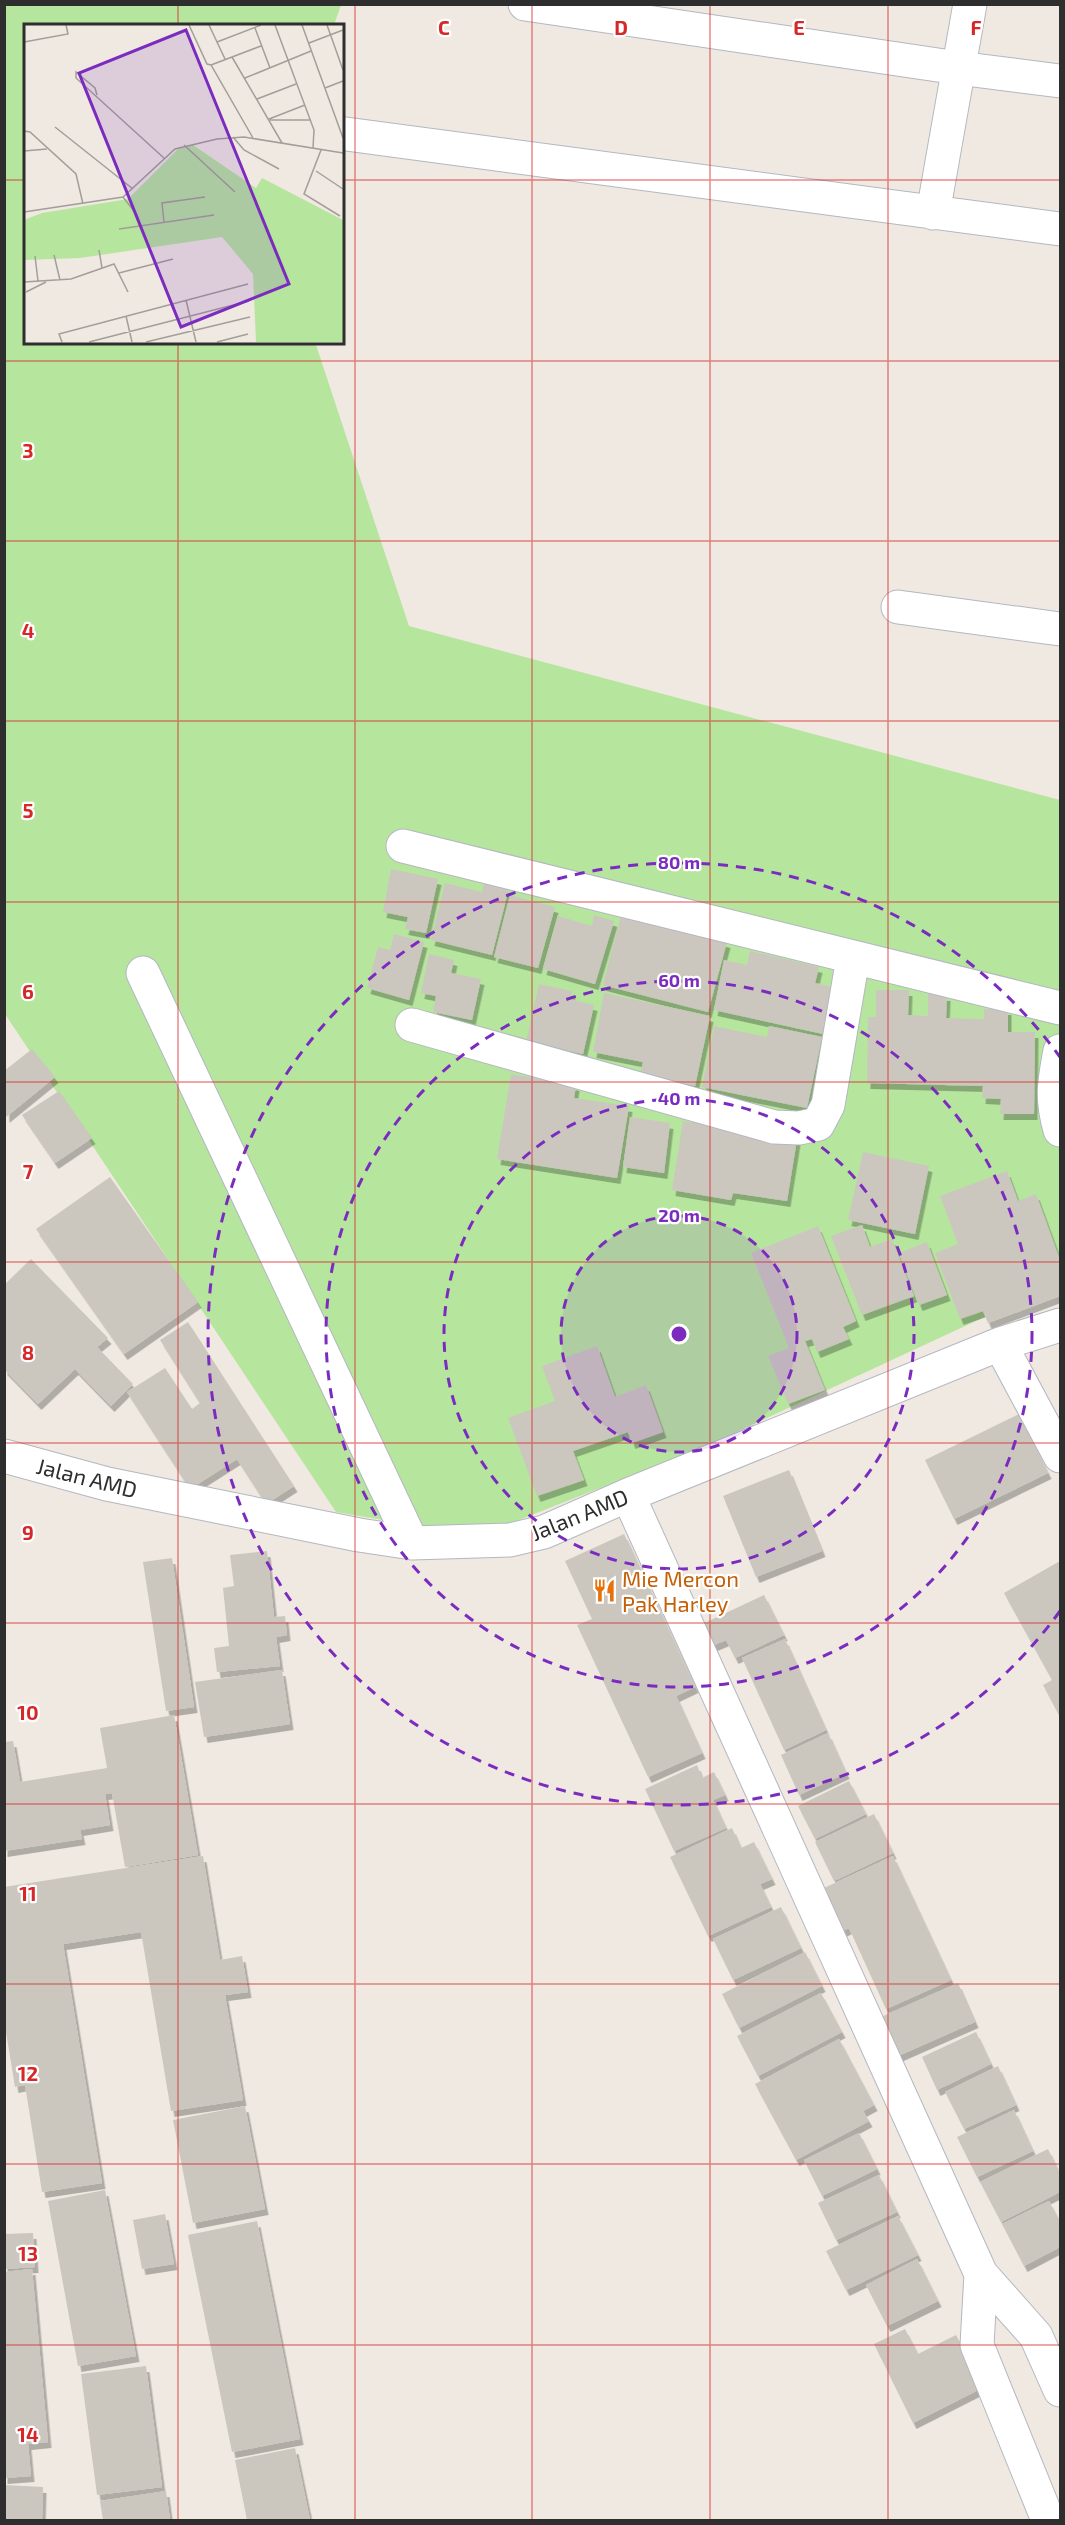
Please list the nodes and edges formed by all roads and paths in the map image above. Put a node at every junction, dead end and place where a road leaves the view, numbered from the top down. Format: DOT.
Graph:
graph roads {
  1 [pos="525,4"];
  2 [pos="970,4"];
  3 [pos="958,68"];
  4 [pos="1060,81"];
  5 [pos="346,134"];
  6 [pos="933,213"];
  7 [pos="1060,229"];
  8 [pos="898,607"];
  9 [pos="1060,629"];
  10 [pos="403,846"];
  11 [pos="853,958"];
  12 [pos="143,973"];
  13 [pos="1060,1008"];
  14 [pos="412,1025"];
  15 [pos="1060,1051"];
  16 [pos="1060,1130"];
  17 [pos="1060,1325"];
  18 [pos="1000,1344"];
  19 [pos="4,1456"];
  20 [pos="1060,1456"];
  21 [pos="628,1495"];
  22 [pos="412,1543"];
  23 [pos="981,2274"];
  24 [pos="1060,2390"];
  25 [pos="1048,2520"];
  1 -- 3 [label="street"];
  2 -- 3 [label="street"];
  3 -- 4 [label="street"];
  3 -- 6 [label="street"];
  5 -- 6 [label="street"];
  6 -- 7 [label="street"];
  8 -- 9 [label="street"];
  10 -- 11 [label="street"];
  11 -- 13 [label="street"];
  11 -- 14 [label="street"];
  12 -- 22 [label="street"];
  15 -- 16 [label="street"];
  17 -- 18 [label="street, Jalan AMD"];
  18 -- 20 [label="street"];
  18 -- 21 [label="street, Jalan AMD"];
  19 -- 22 [label="street, Jalan AMD"];
  21 -- 22 [label="street, Jalan AMD"];
  21 -- 23 [label="street"];
  23 -- 24 [label="street"];
  23 -- 25 [label="street"];
}
